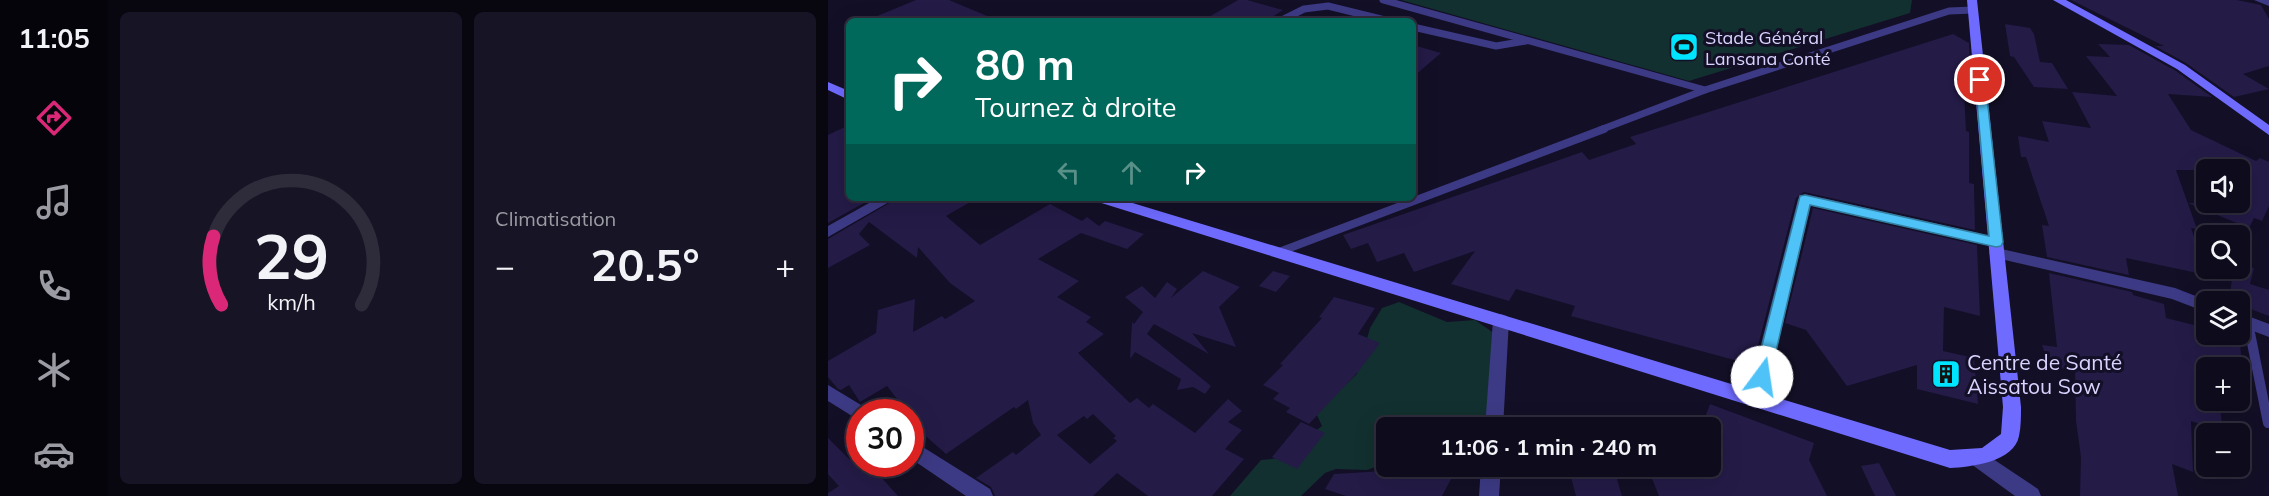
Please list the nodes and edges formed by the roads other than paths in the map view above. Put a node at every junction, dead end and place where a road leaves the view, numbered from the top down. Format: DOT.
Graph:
graph roads {
  1 [pos="1383,0"];
  2 [pos="2058,0"];
  3 [pos="2259,0"];
  4 [pos="2269,3"];
  5 [pos="1972,5"];
  6 [pos="1286,18"];
  7 [pos="1377,18"];
  8 [pos="1416,28"];
  9 [pos="1528,40"];
  10 [pos="828,86"];
  11 [pos="1705,90"];
  12 [pos="846,95"];
  13 [pos="2269,131"];
  14 [pos="1416,200"];
  15 [pos="884,201"];
  16 [pos="1110,201"];
  17 [pos="1413,201"];
  18 [pos="828,232"];
  19 [pos="1996,248"];
  20 [pos="1279,252"];
  21 [pos="2196,302"];
  22 [pos="1501,320"];
  23 [pos="2250,323"];
  24 [pos="2269,331"];
  25 [pos="2250,345"];
  26 [pos="828,392"];
  27 [pos="1756,399"];
  28 [pos="846,404"];
  29 [pos="1495,417"];
  30 [pos="2268,423"];
  31 [pos="924,456"];
  32 [pos="1978,458"];
  33 [pos="1490,477"];
  34 [pos="983,496"];
  35 [pos="1489,496"];
  36 [pos="2031,496"];
  1 -- 9 [label="lane"];
  2 -- 13 [label="street"];
  3 -- 4 [label="street"];
  5 -- 11 [label="lane"];
  5 -- 19 [label="street"];
  6 -- 7 [label="lane"];
  8 -- 9 [label="lane"];
  9 -- 11 [label="lane"];
  10 -- 12 [label="street"];
  11 -- 14 [label="lane"];
  15 -- 18 [label="street"];
  16 -- 20 [label="street"];
  17 -- 20 [label="lane"];
  19 -- 21 [label="street"];
  19 -- 27 [label="street"];
  19 -- 32 [label="street"];
  20 -- 22 [label="street"];
  22 -- 27 [label="street"];
  22 -- 29 [label="street"];
  23 -- 24 [label="street"];
  25 -- 30 [label="lane"];
  26 -- 28 [label="street"];
  27 -- 32 [label="street"];
  31 -- 34 [label="street"];
  32 -- 36 [label="street"];
  33 -- 35 [label="street"];
}
